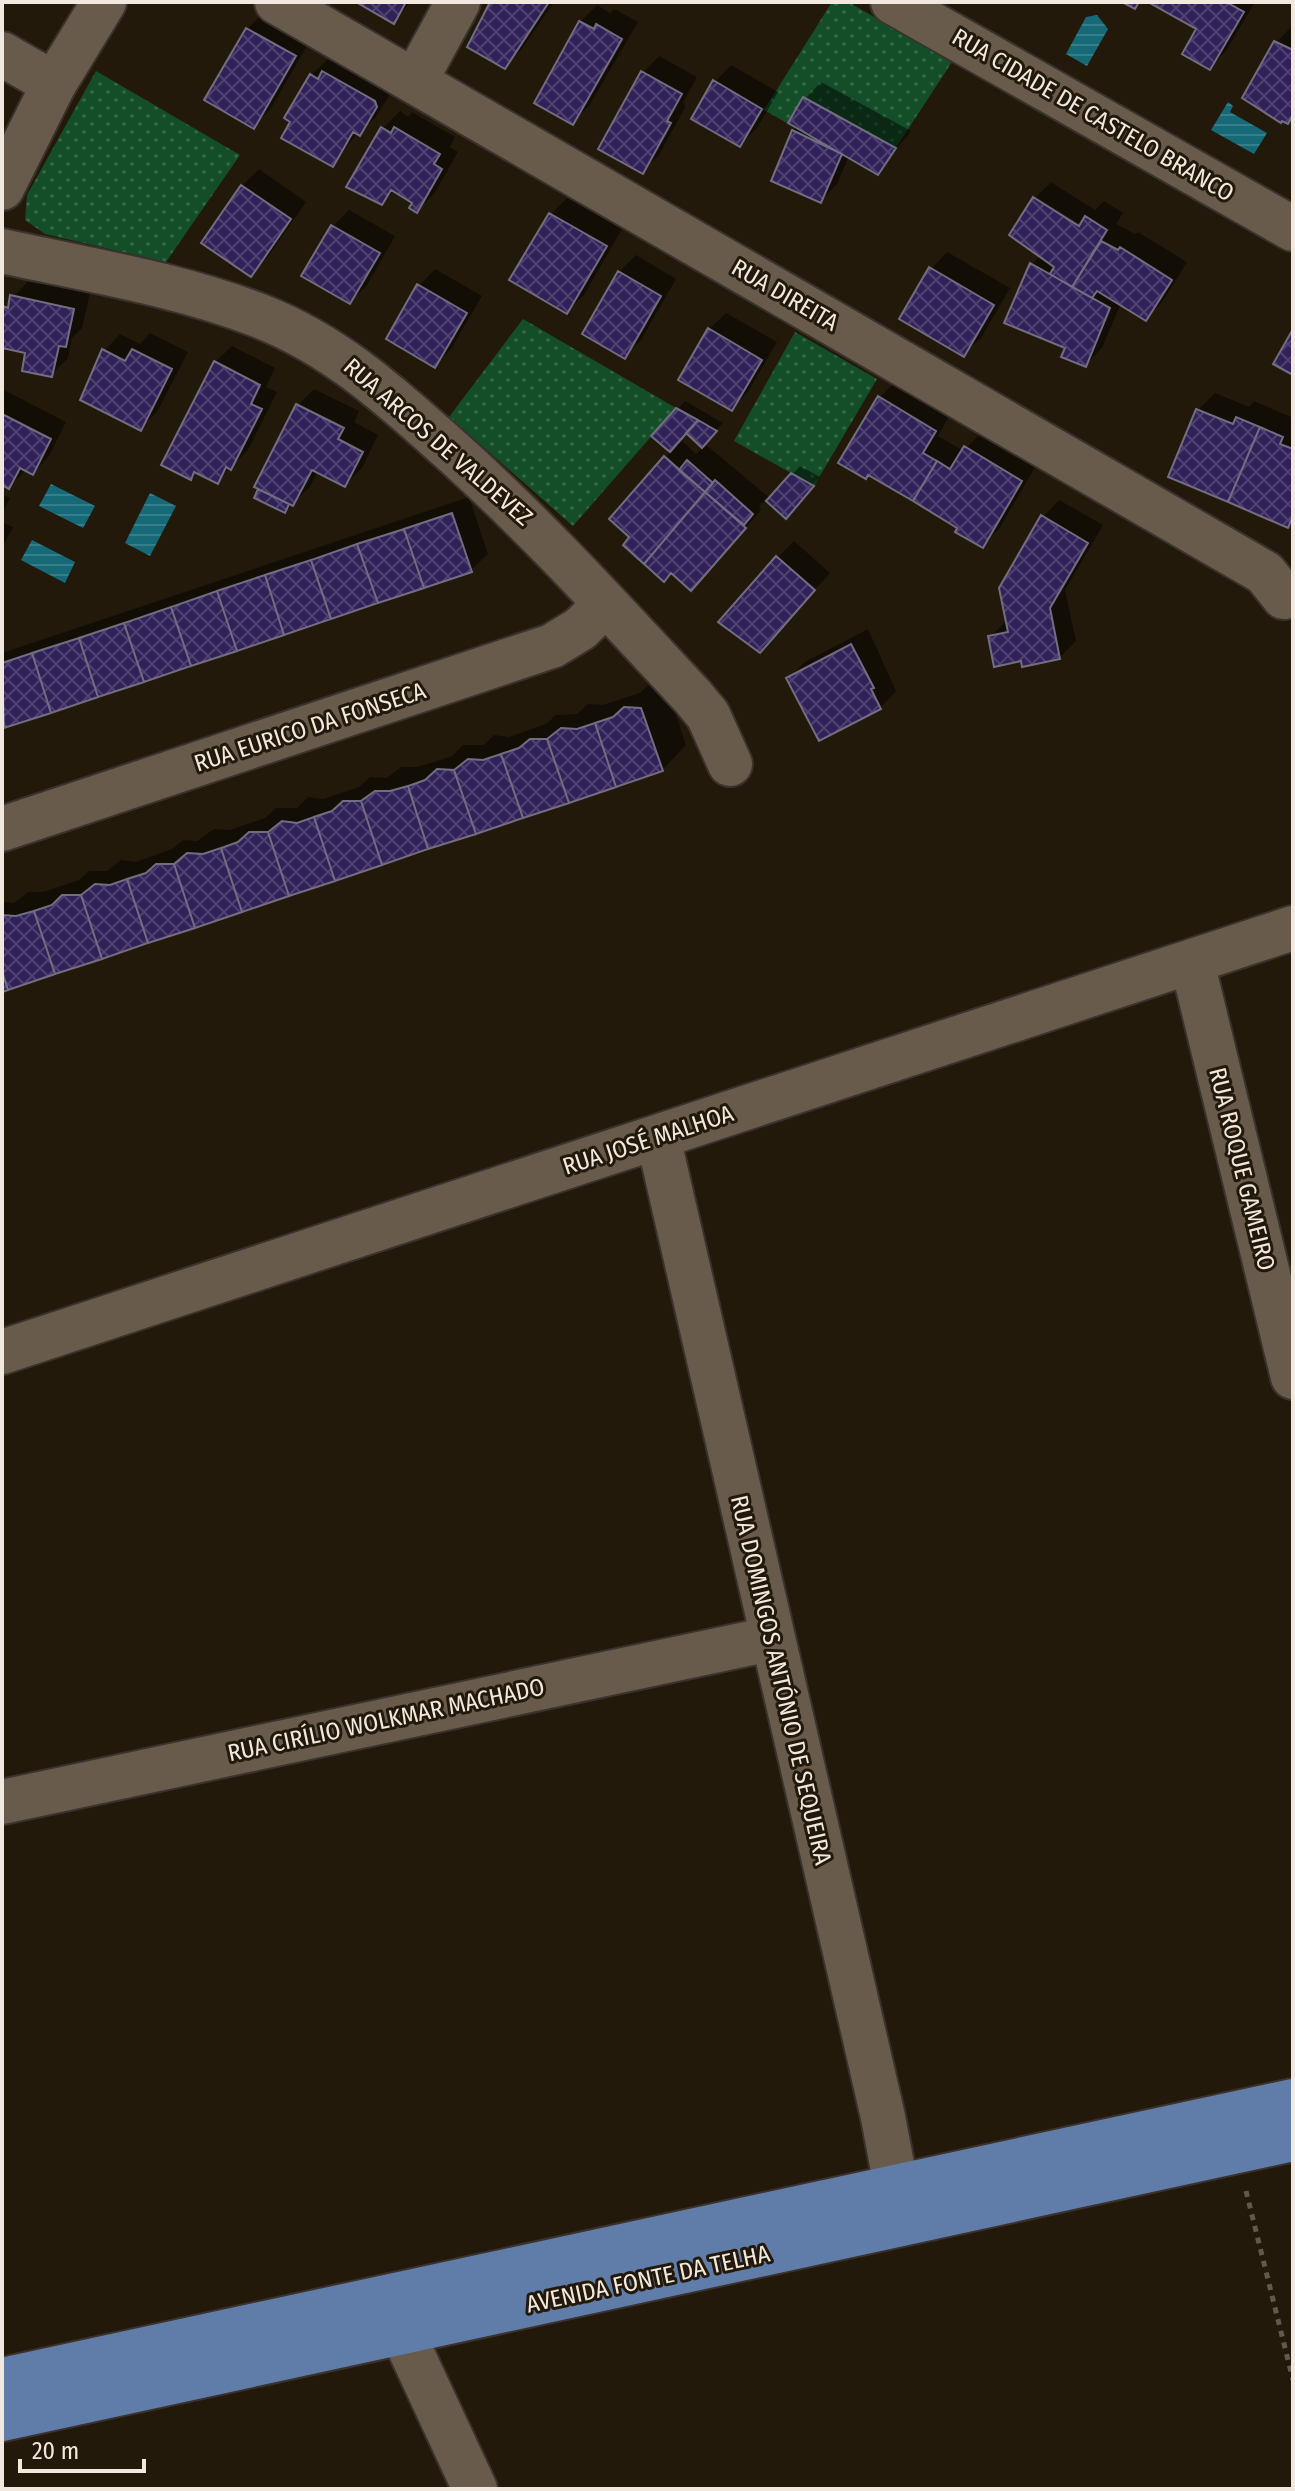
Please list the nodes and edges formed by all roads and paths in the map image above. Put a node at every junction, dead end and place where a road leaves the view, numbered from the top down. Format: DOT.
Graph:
graph roads {
  1 [pos="104,2"];
  2 [pos="277,2"];
  3 [pos="458,2"];
  4 [pos="893,2"];
  5 [pos="2,54"];
  6 [pos="415,81"];
  7 [pos="54,84"];
  8 [pos="2,188"];
  9 [pos="1293,229"];
  10 [pos="2,251"];
  11 [pos="1284,597"];
  12 [pos="606,604"];
  13 [pos="730,764"];
  14 [pos="2,829"];
  15 [pos="1293,928"];
  16 [pos="1192,962"];
  17 [pos="658,1137"];
  18 [pos="2,1352"];
  19 [pos="1293,1377"];
  20 [pos="770,1639"];
  21 [pos="2,1802"];
  22 [pos="1293,2101"];
  23 [pos="1293,2139"];
  24 [pos="1237,2152"];
  25 [pos="900,2205"];
  26 [pos="402,2332"];
  27 [pos="2,2380"];
  28 [pos="1293,2380"];
  29 [pos="2,2419"];
  30 [pos="475,2489"];
  1 -- 7 [label="street"];
  2 -- 6 [label="street, RUA DIREITA"];
  3 -- 6 [label="street"];
  4 -- 9 [label="street, RUA CIDADE DE CASTELO BRANCO"];
  5 -- 7 [label="street"];
  6 -- 11 [label="street, RUA DIREITA"];
  7 -- 8 [label="street"];
  10 -- 12 [label="street, RUA ARCOS DE VALDEVEZ"];
  12 -- 13 [label="street, RUA ARCOS DE VALDEVEZ"];
  12 -- 14 [label="street, RUA EURICO DA FONSECA"];
  15 -- 16 [label="street, RUA JOSÉ MALHOA"];
  16 -- 17 [label="street, RUA JOSÉ MALHOA"];
  16 -- 19 [label="street, RUA ROQUE GAMEIRO"];
  17 -- 18 [label="street, RUA JOSÉ MALHOA"];
  17 -- 20 [label="street, RUA DOMINGOS ANTÓNIO DE SEQUEIRA"];
  20 -- 21 [label="street, RUA CIRÍLIO WOLKMAR MACHADO"];
  20 -- 25 [label="street, RUA DOMINGOS ANTÓNIO DE SEQUEIRA"];
  22 -- 25 [label="main road, AVENIDA FONTE DA TELHA"];
  23 -- 24 [label="main road, AVENIDA FONTE DA TELHA"];
  24 -- 25 [label="main road, AVENIDA FONTE DA TELHA"];
  24 -- 28 [label="path"];
  25 -- 26 [label="main road, AVENIDA FONTE DA TELHA"];
  25 -- 27 [label="main road, AVENIDA FONTE DA TELHA"];
  26 -- 29 [label="main road, AVENIDA FONTE DA TELHA"];
  26 -- 30 [label="street"];
}
